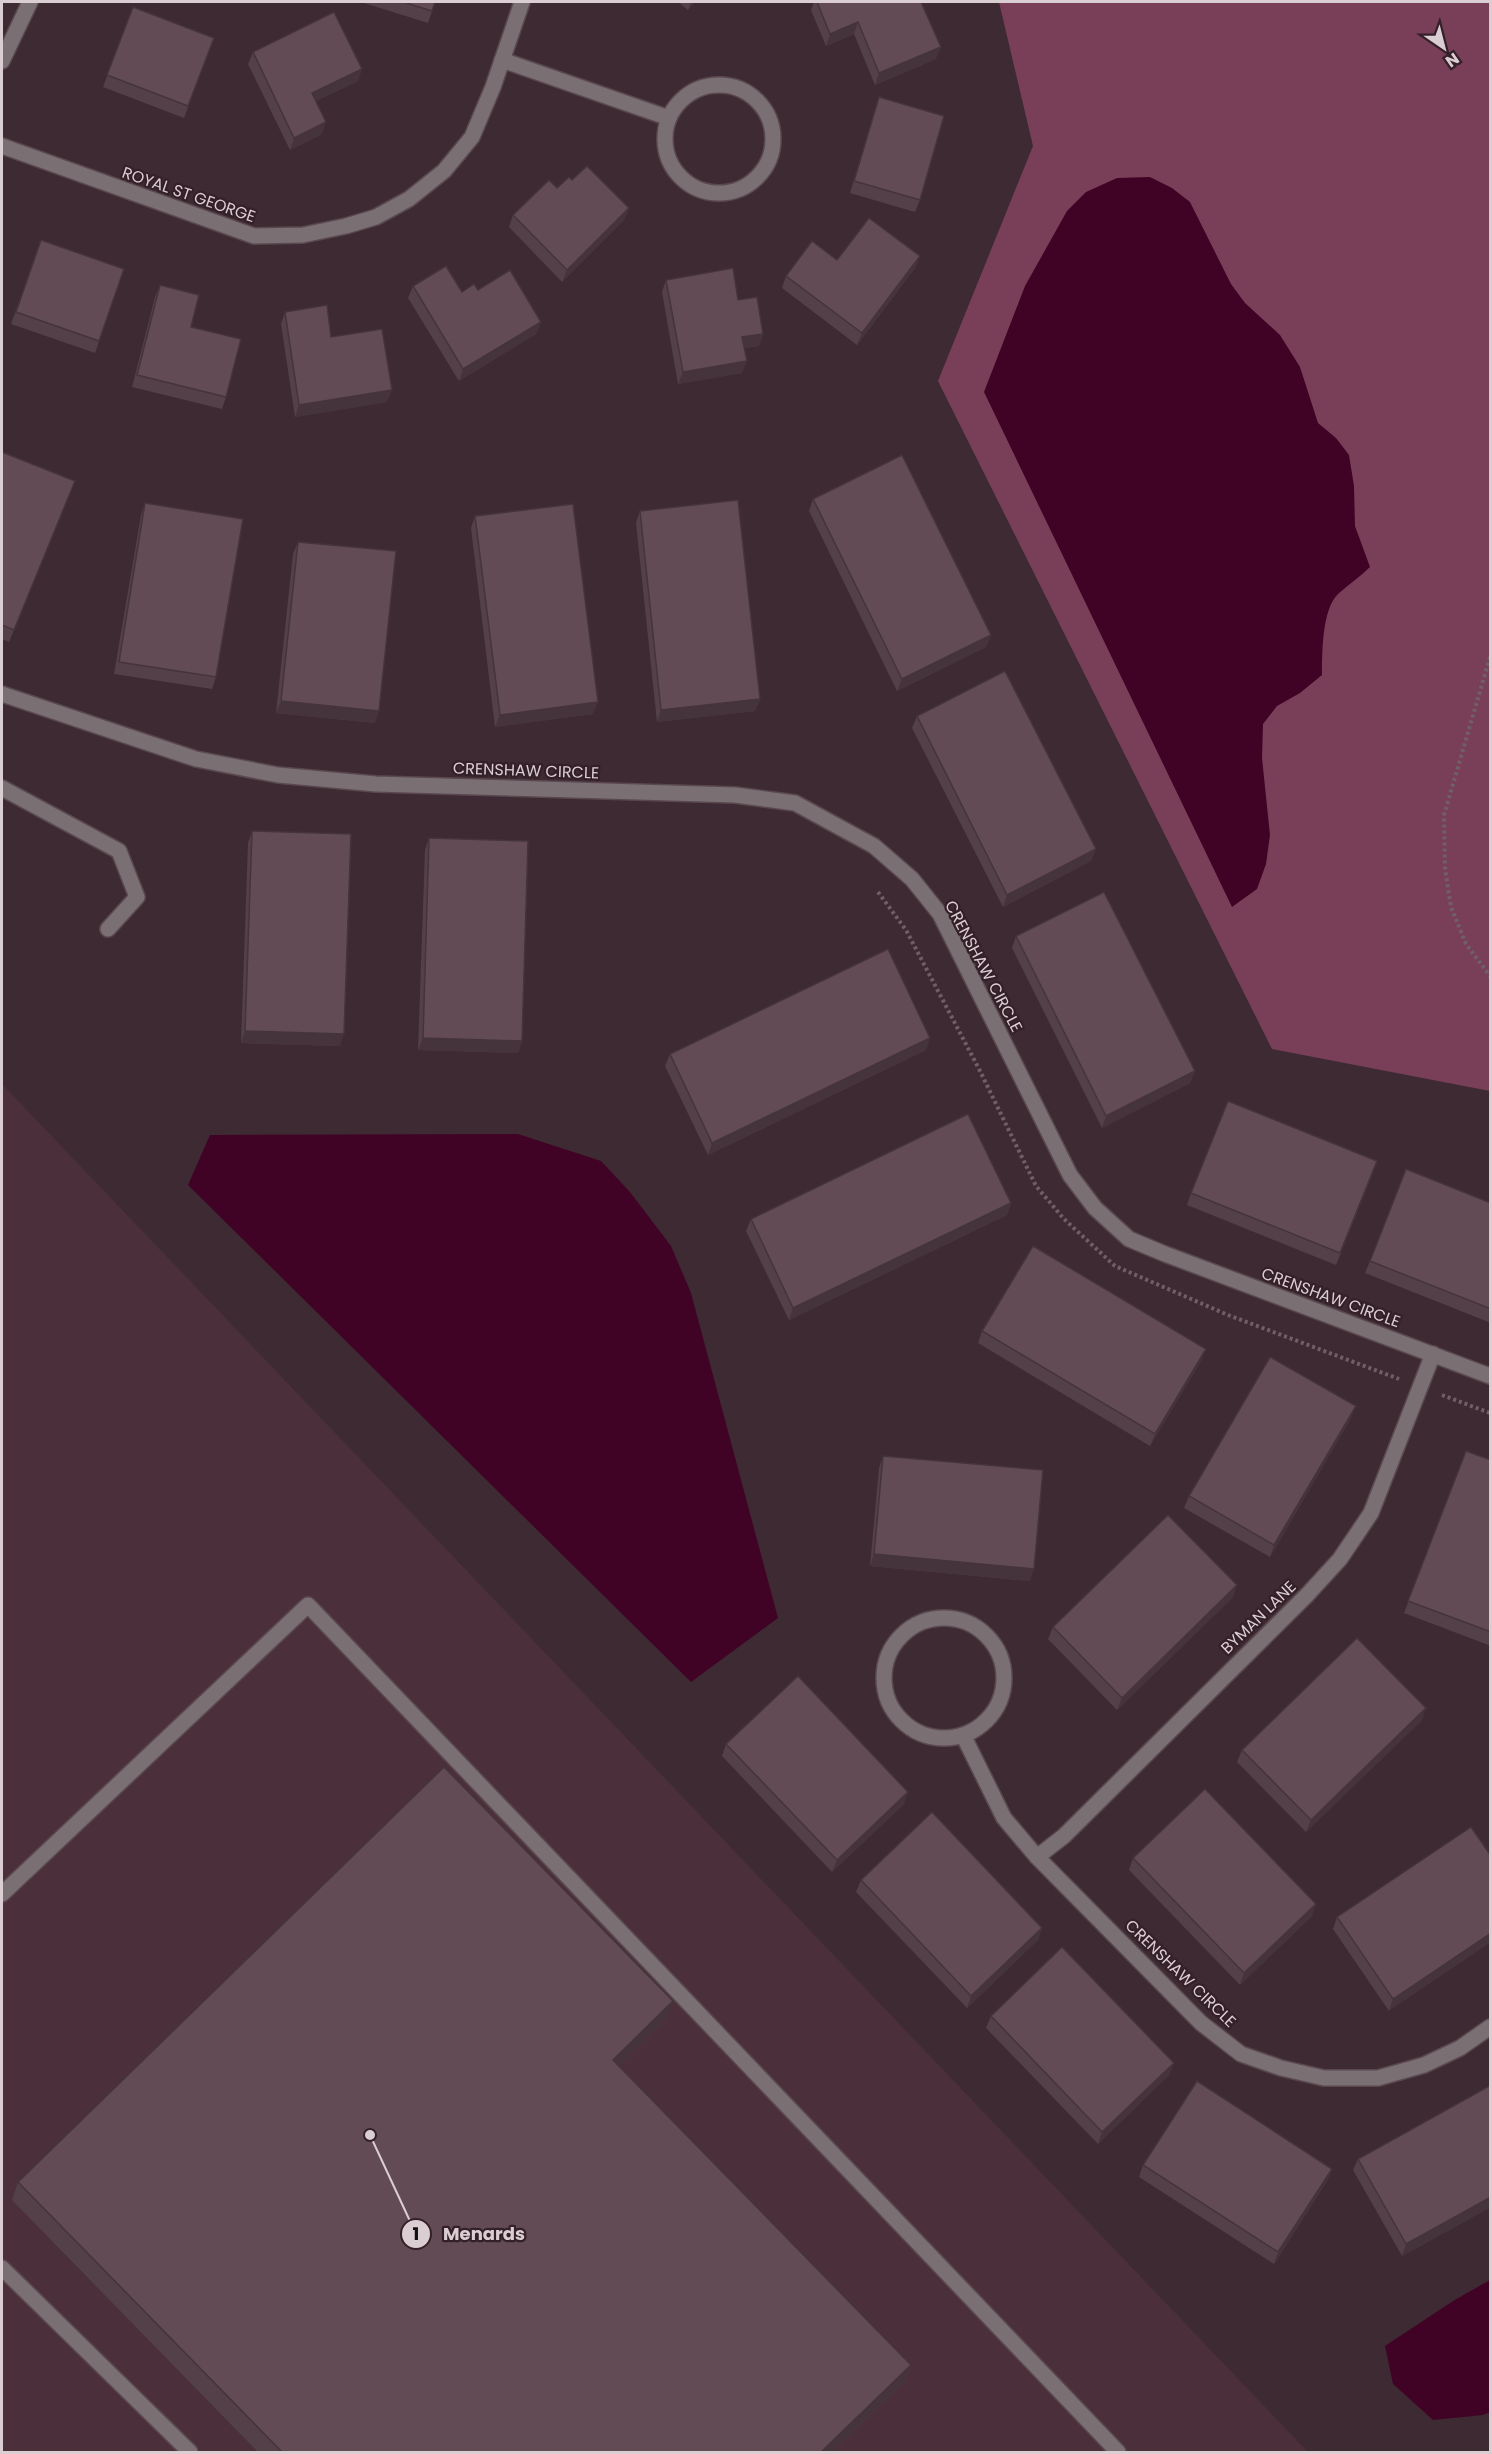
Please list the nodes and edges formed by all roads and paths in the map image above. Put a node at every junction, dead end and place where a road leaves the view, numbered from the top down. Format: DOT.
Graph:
graph roads {
  1 [pos="30,2"];
  2 [pos="522,2"];
  3 [pos="502,60"];
  4 [pos="2,61"];
  5 [pos="669,118"];
  6 [pos="2,146"];
  7 [pos="1491,657"];
  8 [pos="2,694"];
  9 [pos="2,788"];
  10 [pos="108,929"];
  11 [pos="1491,976"];
  12 [pos="1434,1354"];
  13 [pos="1491,1376"];
  14 [pos="1454,1399"];
  15 [pos="1491,1413"];
  16 [pos="963,1735"];
  17 [pos="1037,1857"];
  18 [pos="2,1894"];
  19 [pos="1491,2028"];
  20 [pos="2,2268"];
  21 [pos="190,2452"];
  22 [pos="1118,2452"];
  1 -- 4 [label="street"];
  2 -- 3 [label="street, ROYAL ST GEORGE"];
  3 -- 5 [label="street"];
  3 -- 6 [label="street, ROYAL ST GEORGE"];
  5 -- 5 [label="street"];
  7 -- 11 [label="path"];
  8 -- 12 [label="street, CRENSHAW CIRCLE"];
  9 -- 10 [label="street"];
  12 -- 13 [label="street, CRENSHAW CIRCLE"];
  12 -- 17 [label="street, BYMAN LANE"];
  14 -- 15 [label="path"];
  16 -- 16 [label="street"];
  16 -- 17 [label="street, CRENSHAW CIRCLE"];
  17 -- 19 [label="street, CRENSHAW CIRCLE"];
  18 -- 22 [label="street"];
  20 -- 21 [label="street"];
}
